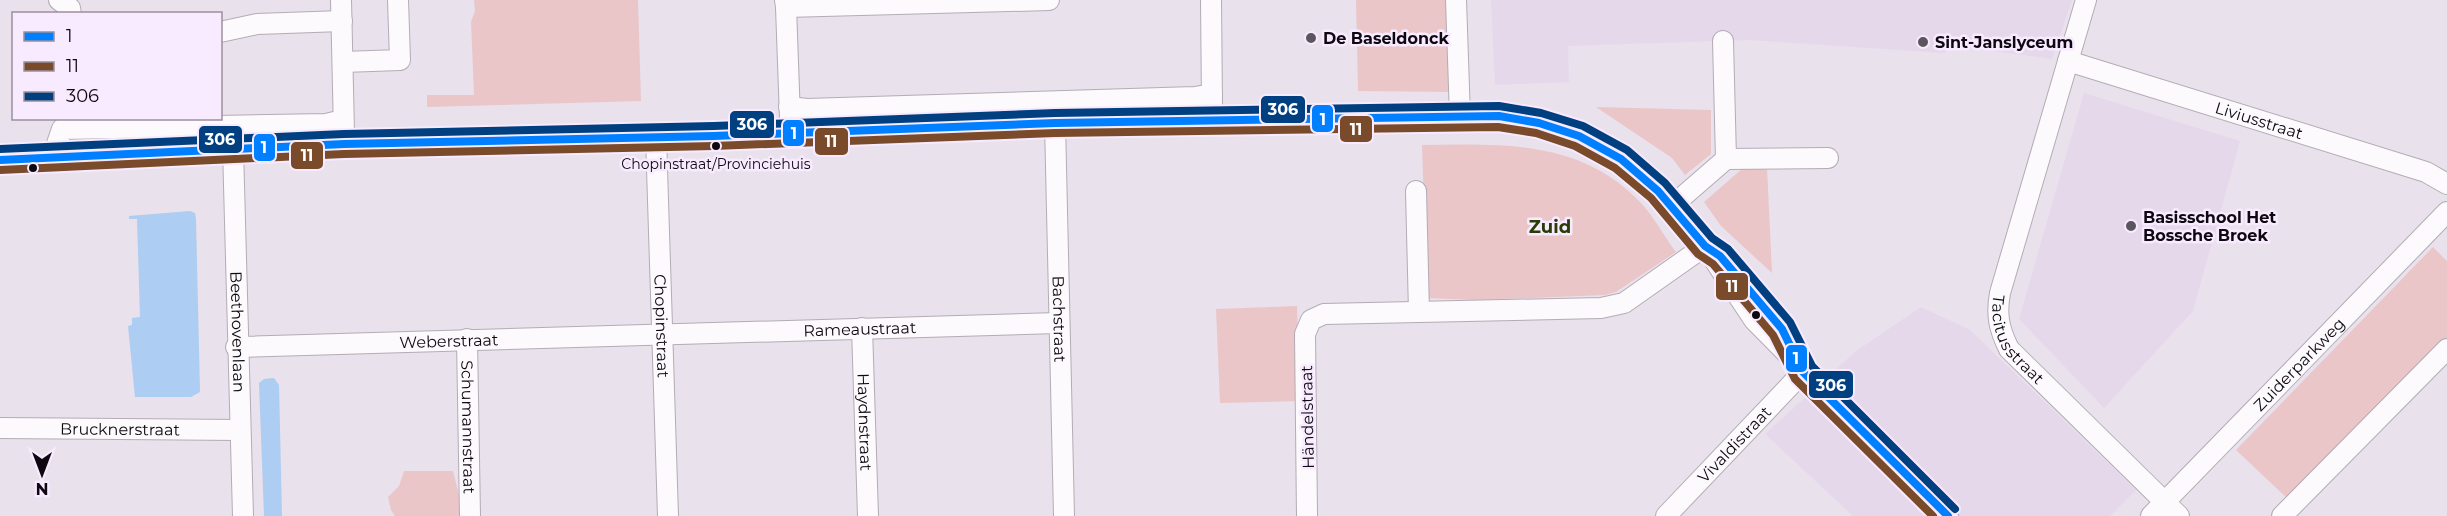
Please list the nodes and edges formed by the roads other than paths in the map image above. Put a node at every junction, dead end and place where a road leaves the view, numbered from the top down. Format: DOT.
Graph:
graph roads {
  1 [pos="58,0"];
  2 [pos="341,0"];
  3 [pos="398,0"];
  4 [pos="1049,0"];
  5 [pos="1211,0"];
  6 [pos="1456,0"];
  7 [pos="2086,0"];
  8 [pos="786,4"];
  9 [pos="70,12"];
  10 [pos="342,21"];
  11 [pos="222,32"];
  12 [pos="1724,41"];
  13 [pos="2068,61"];
  14 [pos="343,62"];
  15 [pos="1212,94"];
  16 [pos="789,107"];
  17 [pos="1460,117"];
  18 [pos="344,120"];
  19 [pos="1212,120"];
  20 [pos="1055,123"];
  21 [pos="790,131"];
  22 [pos="656,137"];
  23 [pos="344,144"];
  24 [pos="232,148"];
  25 [pos="52,158"];
  26 [pos="1828,158"];
  27 [pos="1726,159"];
  28 [pos="0,160"];
  29 [pos="2447,184"];
  30 [pos="1416,190"];
  31 [pos="1673,205"];
  32 [pos="2447,212"];
  33 [pos="1705,246"];
  34 [pos="1419,312"];
  35 [pos="1058,323"];
  36 [pos="862,328"];
  37 [pos="662,333"];
  38 [pos="467,339"];
  39 [pos="236,347"];
  40 [pos="2447,349"];
  41 [pos="1803,372"];
  42 [pos="0,428"];
  43 [pos="239,430"];
  44 [pos="2165,502"];
  45 [pos="243,516"];
  46 [pos="470,516"];
  47 [pos="668,516"];
  48 [pos="868,516"];
  49 [pos="1064,516"];
  50 [pos="1307,516"];
  51 [pos="1665,516"];
  52 [pos="1948,516"];
  53 [pos="2151,516"];
  54 [pos="2179,516"];
  55 [pos="2283,516"];
  1 -- 9 [label="street"];
  2 -- 10 [label="street"];
  3 -- 14 [label="street"];
  4 -- 8 [label="street"];
  5 -- 15 [label="street"];
  6 -- 17 [label="street"];
  7 -- 13 [label="street, Tacitusstraat"];
  8 -- 16 [label="street"];
  10 -- 11 [label="street"];
  10 -- 14 [label="street"];
  12 -- 27 [label="street"];
  13 -- 29 [label="street, Liviusstraat"];
  13 -- 44 [label="street, Tacitusstraat"];
  14 -- 18 [label="street"];
  15 -- 16 [label="street"];
  15 -- 19 [label="street"];
  16 -- 21 [label="street"];
  17 -- 19 [label="street"];
  17 -- 31 [label="street"];
  18 -- 23 [label="street"];
  18 -- 25 [label="street"];
  19 -- 20 [label="street"];
  20 -- 21 [label="street"];
  20 -- 35 [label="street, Bachstraat"];
  21 -- 22 [label="street"];
  22 -- 23 [label="street"];
  22 -- 37 [label="street, Chopinstraat"];
  23 -- 24 [label="street"];
  24 -- 25 [label="street"];
  24 -- 39 [label="street, Beethovenlaan"];
  25 -- 28 [label="street"];
  26 -- 27 [label="street"];
  27 -- 31 [label="street"];
  30 -- 34 [label="street"];
  31 -- 33 [label="street"];
  32 -- 44 [label="street, Zuiderparkweg"];
  33 -- 34 [label="street"];
  33 -- 41 [label="street"];
  34 -- 50 [label="street, Händelstraat"];
  35 -- 36 [label="street, Rameaustraat"];
  35 -- 49 [label="street, Bachstraat"];
  36 -- 37 [label="street, Rameaustraat"];
  36 -- 48 [label="street, Haydnstraat"];
  37 -- 38 [label="street, Weberstraat"];
  37 -- 47 [label="street, Chopinstraat"];
  38 -- 39 [label="street, Weberstraat"];
  38 -- 46 [label="street, Schumannstraat"];
  39 -- 43 [label="street, Beethovenlaan"];
  40 -- 55 [label="street"];
  41 -- 51 [label="street, Vivaldistraat"];
  41 -- 52 [label="street"];
  42 -- 43 [label="street, Brucknerstraat"];
  43 -- 45 [label="street, Beethovenlaan"];
  44 -- 53 [label="street, Zuiderparkweg"];
  44 -- 54 [label="street, Tacitusstraat"];
}
